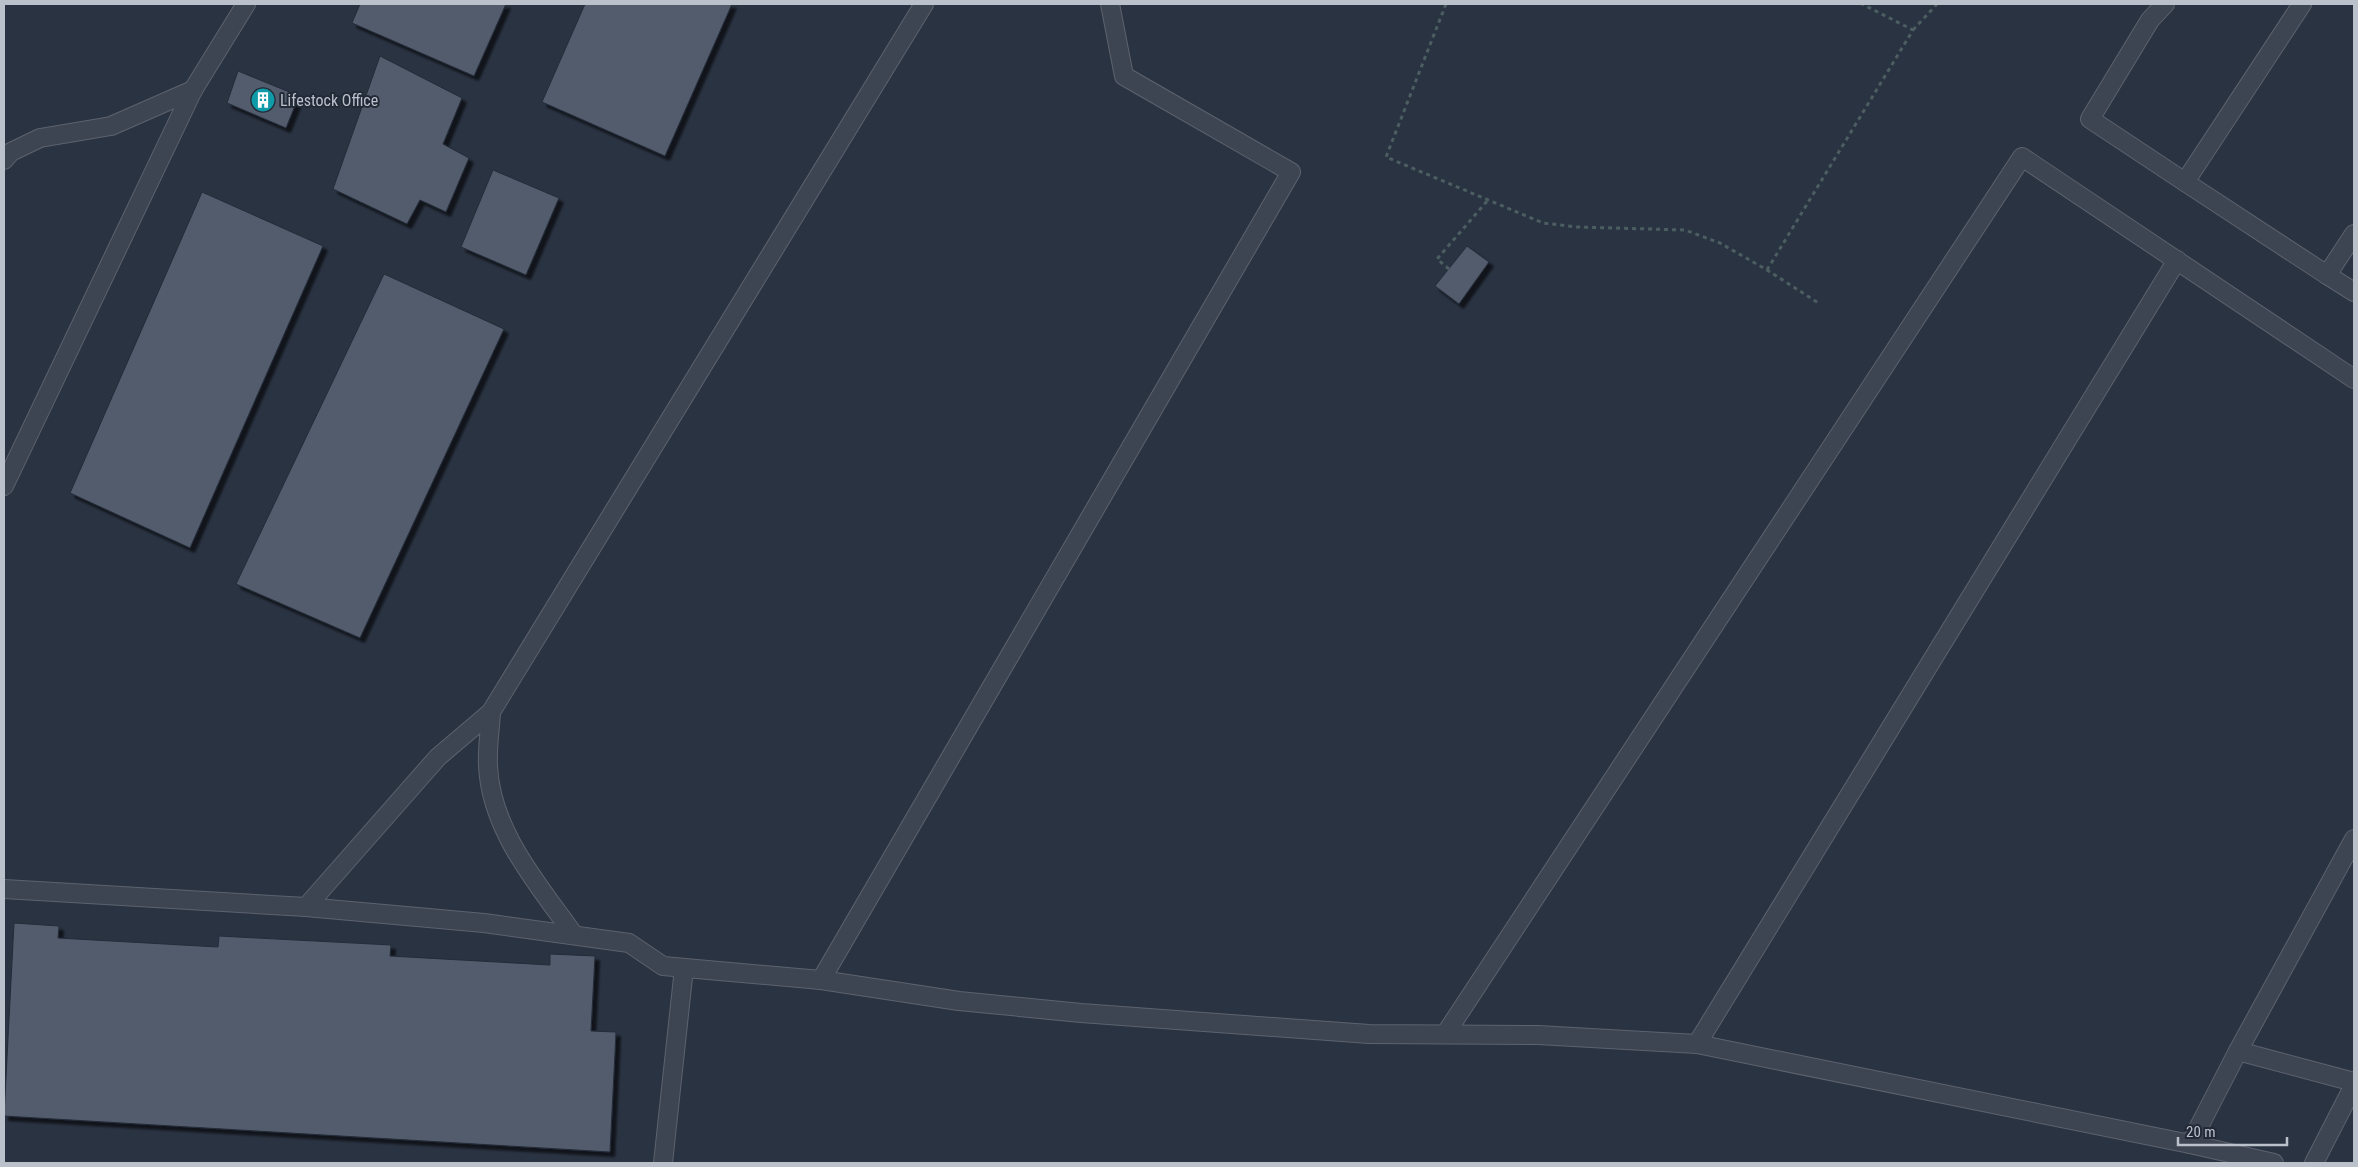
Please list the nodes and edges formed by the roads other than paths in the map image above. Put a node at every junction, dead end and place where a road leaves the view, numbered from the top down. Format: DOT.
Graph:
graph roads {
  1 [pos="246,4"];
  2 [pos="924,4"];
  3 [pos="1110,4"];
  4 [pos="2165,4"];
  5 [pos="2302,4"];
  6 [pos="193,90"];
  7 [pos="4,160"];
  8 [pos="2186,182"];
  9 [pos="2354,234"];
  10 [pos="2177,260"];
  11 [pos="2327,275"];
  12 [pos="2354,292"];
  13 [pos="2354,379"];
  14 [pos="4,486"];
  15 [pos="491,712"];
  16 [pos="2354,839"];
  17 [pos="4,889"];
  18 [pos="306,907"];
  19 [pos="574,936"];
  20 [pos="684,968"];
  21 [pos="820,980"];
  22 [pos="1446,1033"];
  23 [pos="1697,1044"];
  24 [pos="2238,1051"];
  25 [pos="2354,1084"];
  26 [pos="2190,1144"];
  27 [pos="663,1163"];
  28 [pos="2274,1163"];
  29 [pos="2314,1163"];
  1 -- 6 [label="lane"];
  2 -- 15 [label="lane"];
  3 -- 21 [label="lane"];
  4 -- 8 [label="lane"];
  5 -- 8 [label="lane"];
  6 -- 7 [label="lane"];
  6 -- 14 [label="lane"];
  8 -- 11 [label="lane"];
  9 -- 11 [label="lane"];
  10 -- 13 [label="lane"];
  10 -- 22 [label="lane"];
  10 -- 23 [label="lane"];
  11 -- 12 [label="lane"];
  15 -- 18 [label="lane"];
  15 -- 19 [label="lane"];
  16 -- 24 [label="lane"];
  17 -- 18 [label="lane"];
  18 -- 19 [label="lane"];
  19 -- 20 [label="lane"];
  20 -- 21 [label="lane"];
  20 -- 27 [label="lane"];
  21 -- 22 [label="lane"];
  22 -- 23 [label="lane"];
  23 -- 26 [label="lane"];
  24 -- 25 [label="lane"];
  24 -- 26 [label="lane"];
  25 -- 29 [label="lane"];
  26 -- 28 [label="lane"];
}
